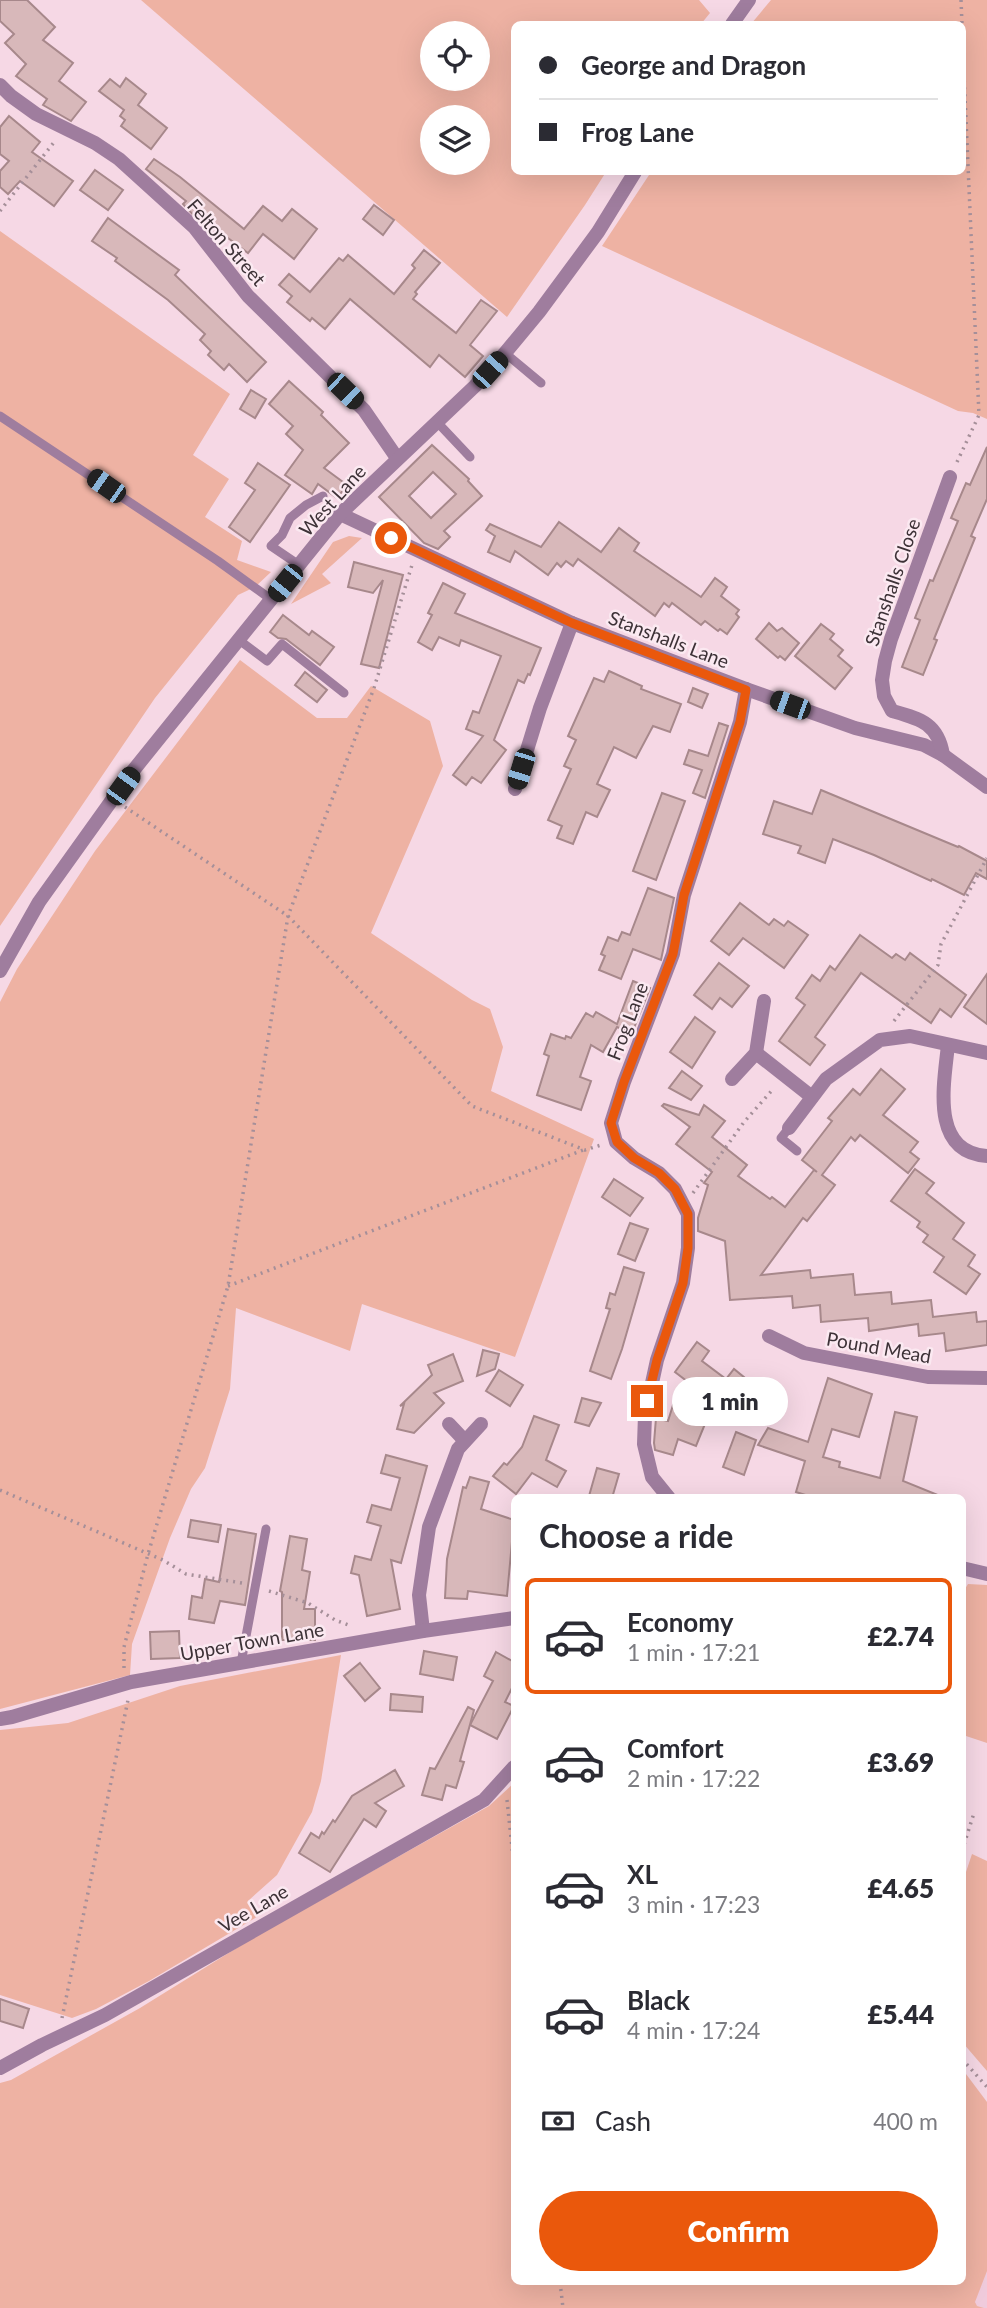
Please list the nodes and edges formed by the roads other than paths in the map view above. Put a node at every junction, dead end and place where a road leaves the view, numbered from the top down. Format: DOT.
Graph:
graph roads {
  1 [pos="749,0"];
  2 [pos="734,21"];
  3 [pos="0,85"];
  4 [pos="633,175"];
  5 [pos="505,353"];
  6 [pos="541,383"];
  7 [pos="0,416"];
  8 [pos="437,422"];
  9 [pos="470,457"];
  10 [pos="397,458"];
  11 [pos="950,477"];
  12 [pos="323,496"];
  13 [pos="341,514"];
  14 [pos="299,565"];
  15 [pos="272,600"];
  16 [pos="572,623"];
  17 [pos="239,640"];
  18 [pos="746,690"];
  19 [pos="344,693"];
  20 [pos="943,755"];
  21 [pos="987,787"];
  22 [pos="515,789"];
  23 [pos="0,971"];
  24 [pos="764,1000"];
  25 [pos="948,1045"];
  26 [pos="756,1053"];
  27 [pos="987,1053"];
  28 [pos="732,1079"];
  29 [pos="812,1097"];
  30 [pos="789,1128"];
  31 [pos="797,1151"];
  32 [pos="987,1156"];
  33 [pos="769,1336"];
  34 [pos="987,1378"];
  35 [pos="481,1423"];
  36 [pos="449,1424"];
  37 [pos="465,1441"];
  38 [pos="666,1494"];
  39 [pos="265,1529"];
  40 [pos="966,1569"];
  41 [pos="987,1574"];
  42 [pos="511,1618"];
  43 [pos="423,1631"];
  44 [pos="241,1662"];
  45 [pos="0,1718"];
  46 [pos="511,1770"];
  47 [pos="0,2068"];
  1 -- 2 [label="street"];
  3 -- 10 [label="street, Felton Street"];
  4 -- 5 [label="street, West Lane"];
  5 -- 6 [label="lane"];
  5 -- 8 [label="street, West Lane"];
  7 -- 15 [label="lane"];
  8 -- 9 [label="lane"];
  8 -- 10 [label="street, West Lane"];
  10 -- 13 [label="street, West Lane"];
  11 -- 20 [label="street, Stanshalls Close"];
  12 -- 14 [label="lane"];
  13 -- 14 [label="street, West Lane"];
  13 -- 16 [label="street, Stanshalls Lane"];
  14 -- 15 [label="street, West Lane"];
  15 -- 17 [label="street, West Lane"];
  16 -- 18 [label="street, Stanshalls Lane"];
  16 -- 22 [label="street"];
  17 -- 19 [label="lane"];
  17 -- 23 [label="street, West Lane"];
  18 -- 20 [label="street, Stanshalls Lane"];
  18 -- 38 [label="street, Frog Lane"];
  20 -- 21 [label="street, Stanshalls Lane"];
  24 -- 26 [label="street"];
  25 -- 27 [label="street"];
  25 -- 29 [label="street"];
  25 -- 32 [label="street"];
  26 -- 28 [label="street"];
  26 -- 29 [label="street"];
  29 -- 30 [label="street"];
  30 -- 31 [label="lane"];
  33 -- 34 [label="street, Pound Mead"];
  35 -- 37 [label="street"];
  36 -- 37 [label="street"];
  37 -- 43 [label="street"];
  39 -- 44 [label="lane"];
  40 -- 41 [label="street"];
  42 -- 43 [label="street, Upper Town Lane"];
  43 -- 44 [label="street, Upper Town Lane"];
  44 -- 45 [label="street, Upper Town Lane"];
  46 -- 47 [label="street, Vee Lane"];
}
